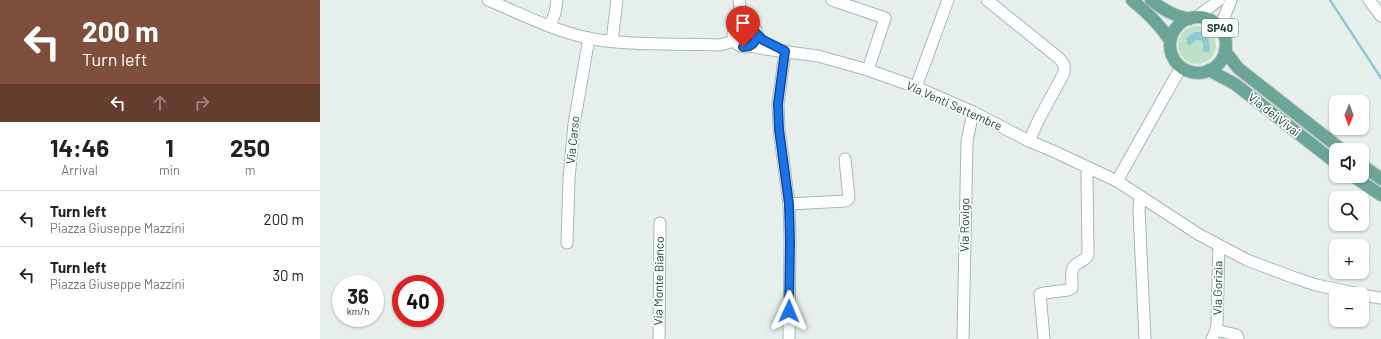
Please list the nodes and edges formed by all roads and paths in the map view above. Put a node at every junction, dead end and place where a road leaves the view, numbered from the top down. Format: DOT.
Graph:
graph roads {
  1 [pos="488,0"];
  2 [pos="557,0"];
  3 [pos="617,0"];
  4 [pos="739,0"];
  5 [pos="832,0"];
  6 [pos="948,0"];
  7 [pos="987,0"];
  8 [pos="1132,0"];
  9 [pos="1151,0"];
  10 [pos="1219,0"];
  11 [pos="1231,0"];
  12 [pos="1369,0"];
  13 [pos="1381,16"];
  14 [pos="1193,18"];
  15 [pos="742,24"];
  16 [pos="550,26"];
  17 [pos="1223,32"];
  18 [pos="756,33"];
  19 [pos="589,38"];
  20 [pos="1170,40"];
  21 [pos="612,41"];
  22 [pos="734,41"];
  23 [pos="751,46"];
  24 [pos="785,51"];
  25 [pos="1225,51"];
  26 [pos="1182,68"];
  27 [pos="868,70"];
  28 [pos="1210,70"];
  29 [pos="916,87"];
  30 [pos="973,112"];
  31 [pos="1029,141"];
  32 [pos="1333,143"];
  33 [pos="1329,158"];
  34 [pos="845,159"];
  35 [pos="1089,168"];
  36 [pos="1369,170"];
  37 [pos="1381,179"];
  38 [pos="1117,181"];
  39 [pos="1363,183"];
  40 [pos="1381,195"];
  41 [pos="1140,196"];
  42 [pos="789,204"];
  43 [pos="660,223"];
  44 [pos="567,243"];
  45 [pos="1219,246"];
  46 [pos="1329,287"];
  47 [pos="1369,296"];
  48 [pos="1381,298"];
  49 [pos="1214,335"];
  50 [pos="659,339"];
  51 [pos="789,339"];
  52 [pos="963,339"];
  53 [pos="1044,339"];
  54 [pos="1145,339"];
  55 [pos="1238,339"];
  1 -- 16 [label="street"];
  2 -- 16 [label="street"];
  3 -- 21 [label="street"];
  4 -- 15 [label="street"];
  5 -- 27 [label="street"];
  6 -- 29 [label="street"];
  7 -- 31 [label="street"];
  8 -- 20 [label="main road"];
  9 -- 14 [label="main road, SP40"];
  10 -- 14 [label="street"];
  11 -- 17 [label="street"];
  12 -- 13 [label="street"];
  14 -- 17 [label="main road, SP40"];
  14 -- 20 [label="main road, SP40"];
  15 -- 18 [label="street"];
  15 -- 22 [label="street"];
  16 -- 19 [label="street"];
  17 -- 25 [label="main road, SP40"];
  18 -- 23 [label="street"];
  18 -- 24 [label="street"];
  19 -- 21 [label="street"];
  19 -- 44 [label="street, Via Carso"];
  20 -- 26 [label="main road"];
  21 -- 22 [label="street"];
  22 -- 23 [label="street"];
  23 -- 24 [label="street, Via Venti Settembre"];
  24 -- 27 [label="street, Via Venti Settembre"];
  24 -- 42 [label="street"];
  25 -- 28 [label="main road, SP40"];
  25 -- 32 [label="main road, Via dei Vivai / SP40"];
  26 -- 28 [label="main road"];
  26 -- 38 [label="street"];
  27 -- 29 [label="street, Via Venti Settembre"];
  28 -- 33 [label="main road, Via dei Vivai"];
  29 -- 30 [label="street, Via Venti Settembre"];
  30 -- 31 [label="street, Via Venti Settembre"];
  30 -- 52 [label="street, Via Rovigo"];
  31 -- 35 [label="street, Via Venti Settembre"];
  34 -- 42 [label="street"];
  35 -- 38 [label="street, Via Venti Settembre"];
  35 -- 53 [label="street"];
  36 -- 37 [label="main road"];
  38 -- 41 [label="street, Via Venti Settembre"];
  39 -- 40 [label="main road"];
  41 -- 45 [label="street, Via Venti Settembre"];
  41 -- 54 [label="street"];
  42 -- 51 [label="street"];
  43 -- 50 [label="street, Via Monte Bianco"];
  45 -- 46 [label="street, Via Venti Settembre"];
  45 -- 49 [label="street, Via Gorizia"];
  47 -- 48 [label="street"];
  49 -- 55 [label="street, Via Gorizia"];
}
